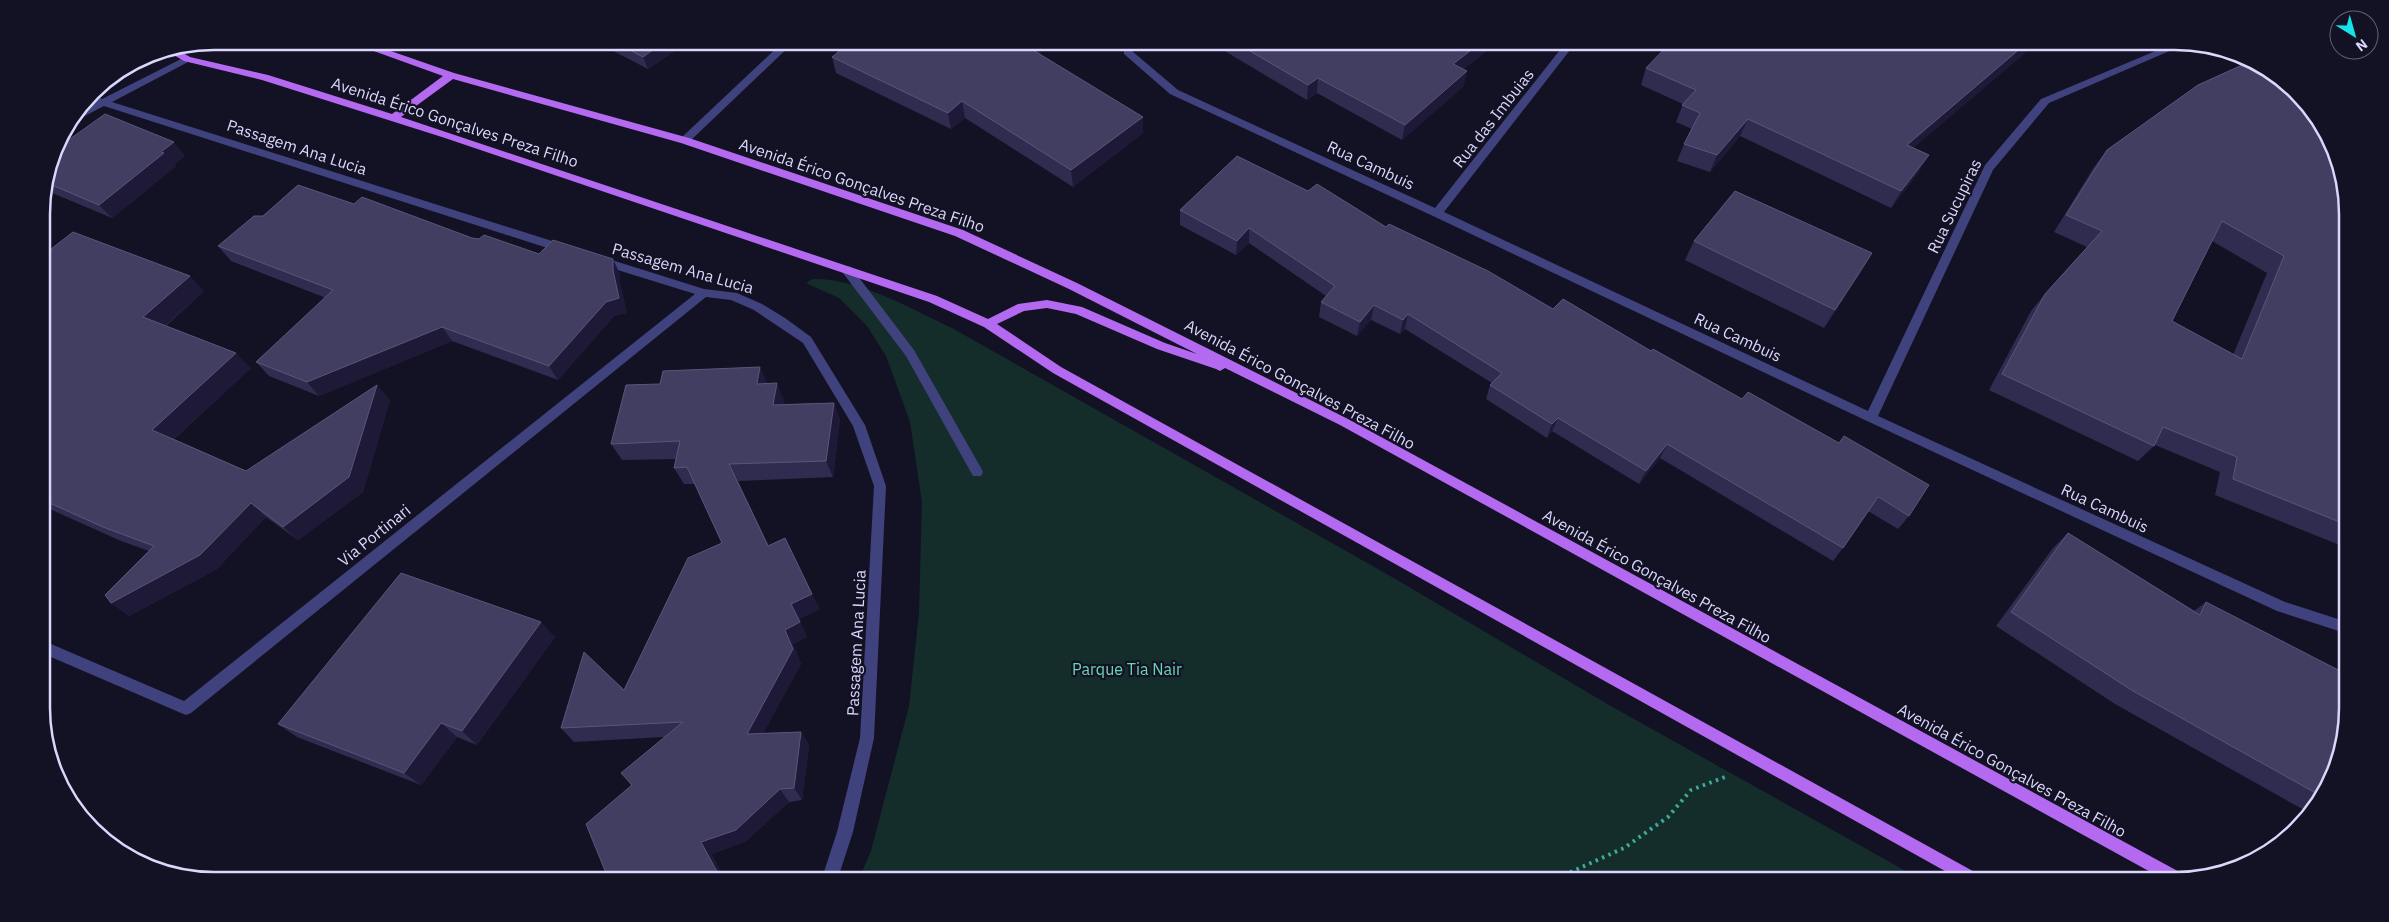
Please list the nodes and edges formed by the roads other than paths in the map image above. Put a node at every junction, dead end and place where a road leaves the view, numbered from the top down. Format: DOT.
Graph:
graph roads {
  1 [pos="377,50"];
  2 [pos="780,50"];
  3 [pos="1131,50"];
  4 [pos="1565,50"];
  5 [pos="2166,50"];
  6 [pos="179,54"];
  7 [pos="187,59"];
  8 [pos="451,75"];
  9 [pos="100,97"];
  10 [pos="98,99"];
  11 [pos="392,119"];
  12 [pos="684,140"];
  13 [pos="1437,213"];
  14 [pos="572,252"];
  15 [pos="591,258"];
  16 [pos="847,270"];
  17 [pos="704,293"];
  18 [pos="988,324"];
  19 [pos="1262,380"];
  20 [pos="1871,418"];
  21 [pos="977,472"];
  22 [pos="2339,625"];
  23 [pos="50,650"];
  24 [pos="832,872"];
  25 [pos="1961,872"];
  26 [pos="2165,872"];
  1 -- 8 [label="main road, Avenida Érico Gonçalves Preza Filho"];
  2 -- 12 [label="street"];
  3 -- 13 [label="street, Rua Cambuis"];
  4 -- 13 [label="street, Rua das Imbuias"];
  5 -- 20 [label="street, Rua Sucupiras"];
  6 -- 7 [label="main road, Avenida Érico Gonçalves Preza Filho"];
  7 -- 9 [label="street"];
  7 -- 11 [label="main road, Avenida Érico Gonçalves Preza Filho"];
  8 -- 11 [label="main road"];
  8 -- 12 [label="main road, Avenida Érico Gonçalves Preza Filho"];
  10 -- 14 [label="street, Passagem Ana Lucia"];
  11 -- 16 [label="main road, Avenida Érico Gonçalves Preza Filho"];
  12 -- 19 [label="main road, Avenida Érico Gonçalves Preza Filho"];
  13 -- 20 [label="street, Rua Cambuis"];
  15 -- 17 [label="street, Passagem Ana Lucia"];
  16 -- 18 [label="main road, Avenida Érico Gonçalves Preza Filho"];
  16 -- 21 [label="street"];
  17 -- 23 [label="street, Via Portinari"];
  17 -- 24 [label="street, Passagem Ana Lucia"];
  18 -- 19 [label="main road"];
  18 -- 25 [label="main road, Avenida Érico Gonçalves Preza Filho"];
  19 -- 26 [label="main road, Avenida Érico Gonçalves Preza Filho"];
  20 -- 22 [label="street, Rua Cambuis"];
}
